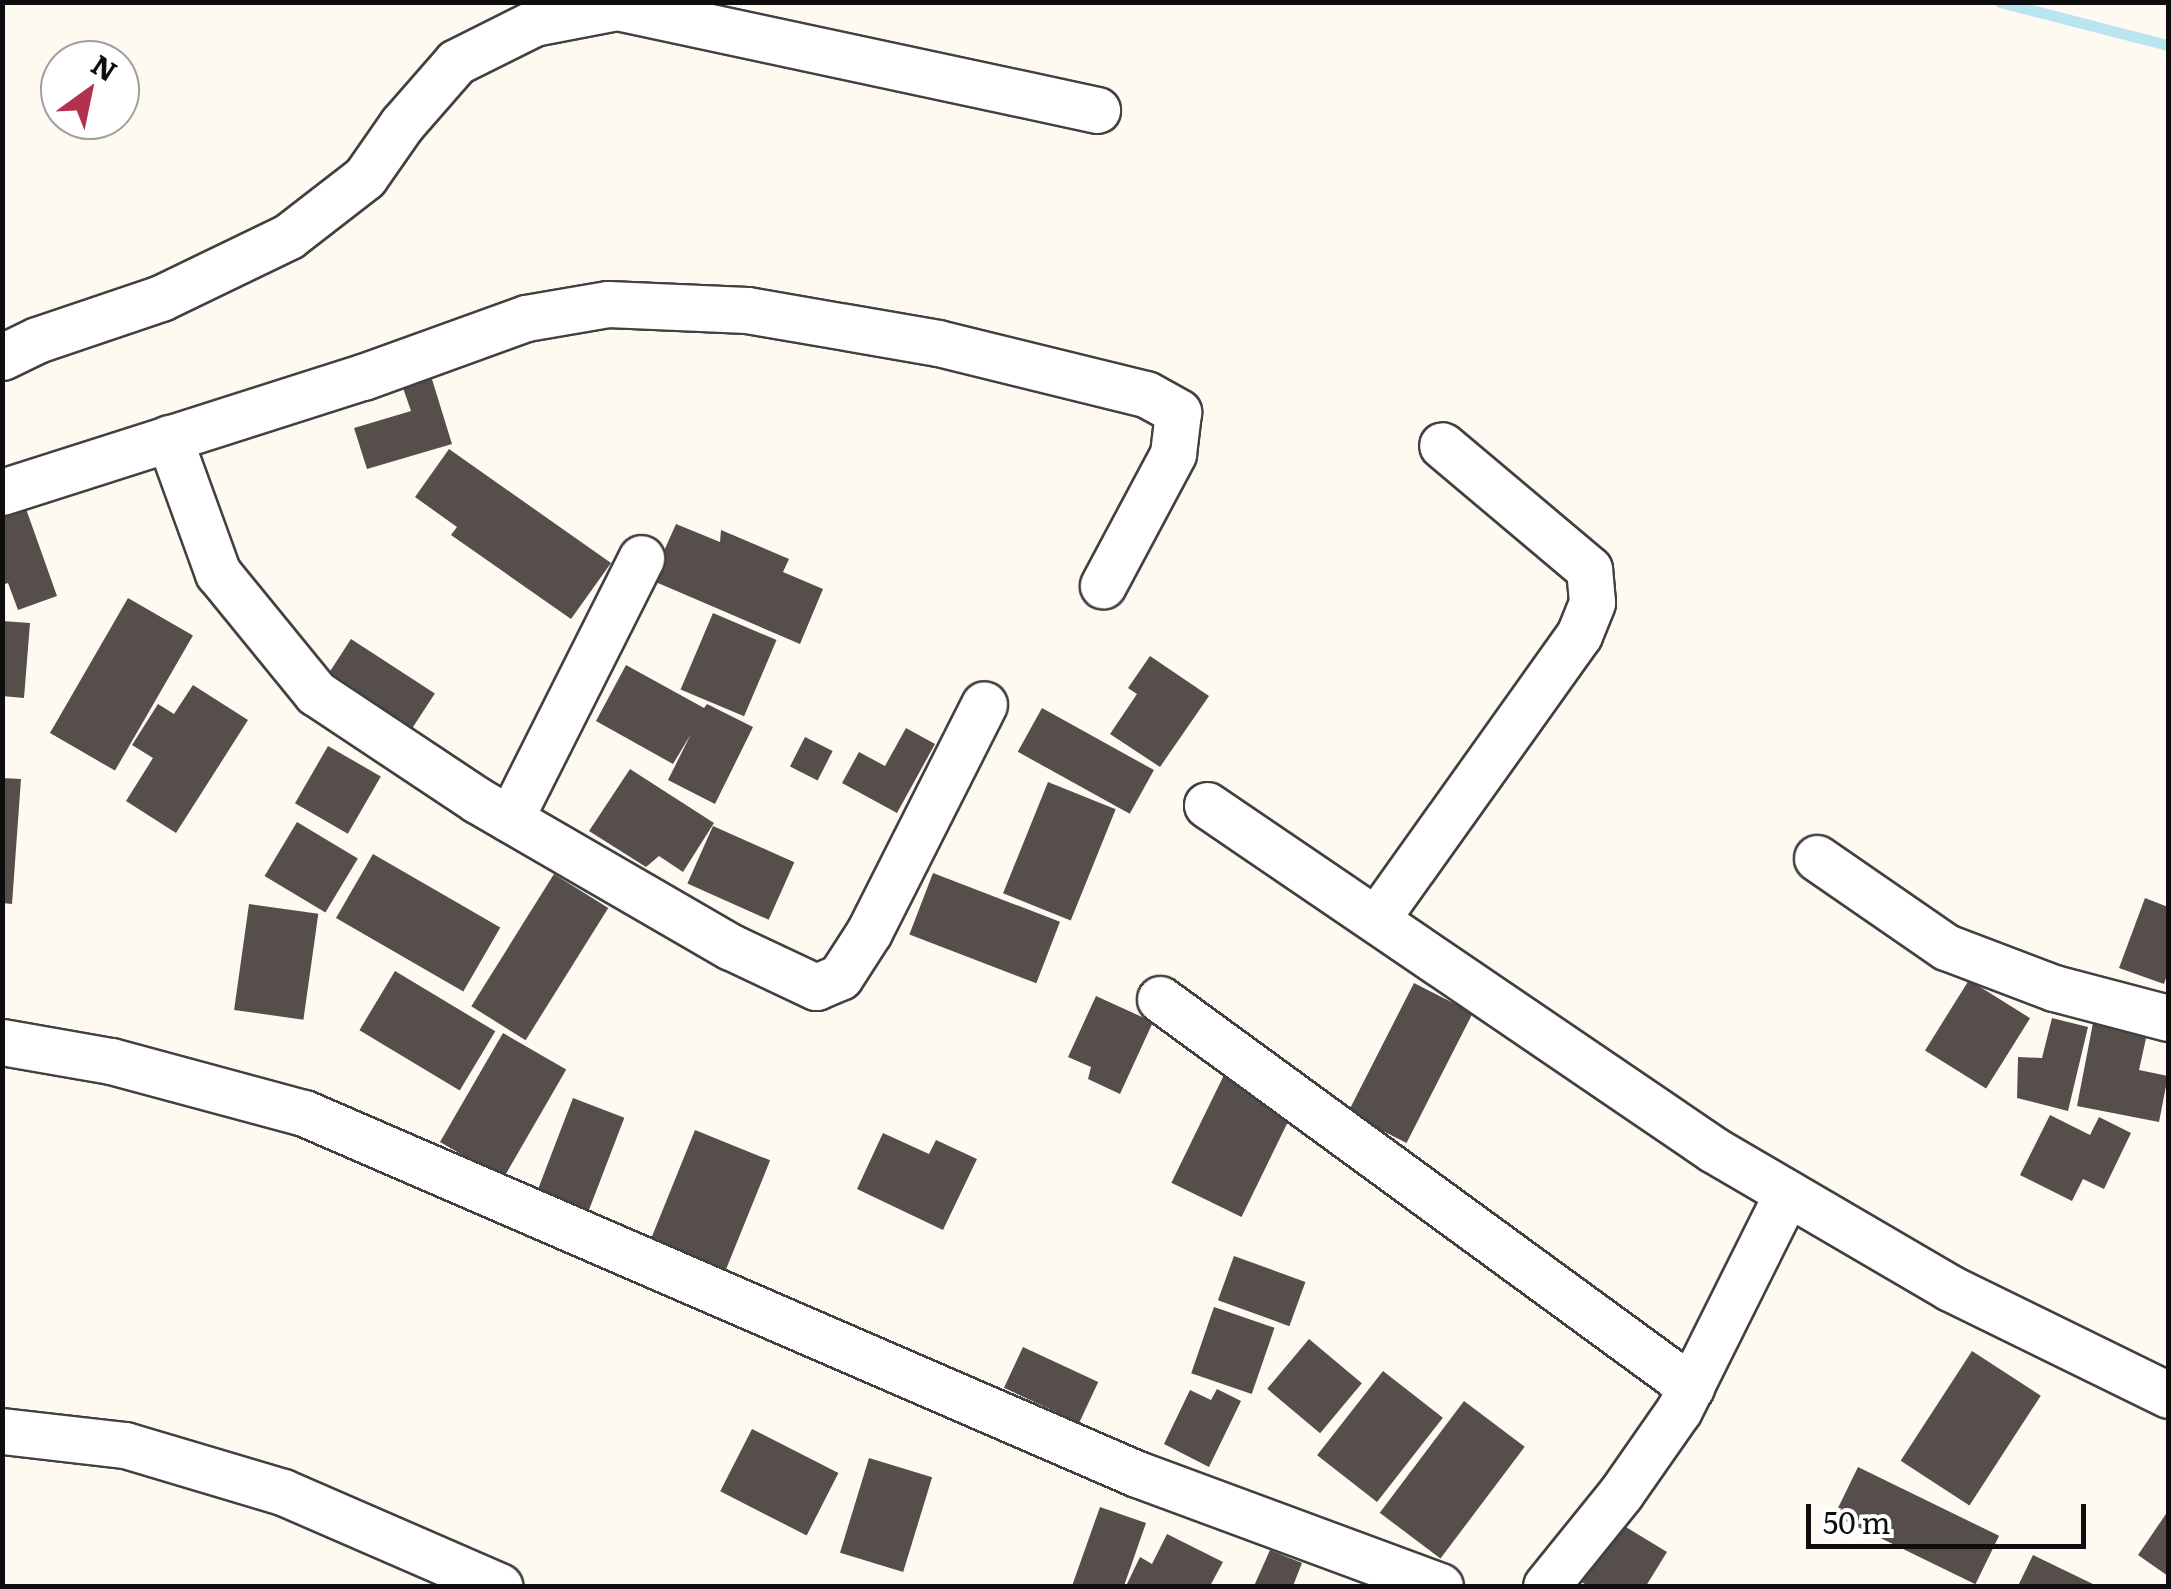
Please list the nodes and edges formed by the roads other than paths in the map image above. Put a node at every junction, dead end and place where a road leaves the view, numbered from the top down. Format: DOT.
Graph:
graph roads {
  1 [pos="1097,110"];
  2 [pos="2,357"];
  3 [pos="168,438"];
  4 [pos="1442,445"];
  5 [pos="2,492"];
  6 [pos="641,558"];
  7 [pos="1102,585"];
  8 [pos="984,704"];
  9 [pos="1208,805"];
  10 [pos="510,819"];
  11 [pos="1817,858"];
  12 [pos="1377,918"];
  13 [pos="1160,999"];
  14 [pos="2168,1018"];
  15 [pos="2,1042"];
  16 [pos="1787,1193"];
  17 [pos="1691,1387"];
  18 [pos="2168,1395"];
  19 [pos="2,1430"];
  20 [pos="499,1586"];
  21 [pos="1440,1586"];
  22 [pos="1546,1586"];
  1 -- 2 [label="street"];
  3 -- 5 [label="street"];
  3 -- 7 [label="street"];
  3 -- 10 [label="street"];
  4 -- 12 [label="street"];
  6 -- 10 [label="street"];
  8 -- 10 [label="street"];
  9 -- 12 [label="street"];
  11 -- 14 [label="street"];
  12 -- 16 [label="street"];
  13 -- 17 [label="street"];
  15 -- 21 [label="street"];
  16 -- 17 [label="street"];
  16 -- 18 [label="street"];
  17 -- 22 [label="street"];
  19 -- 20 [label="street"];
}
